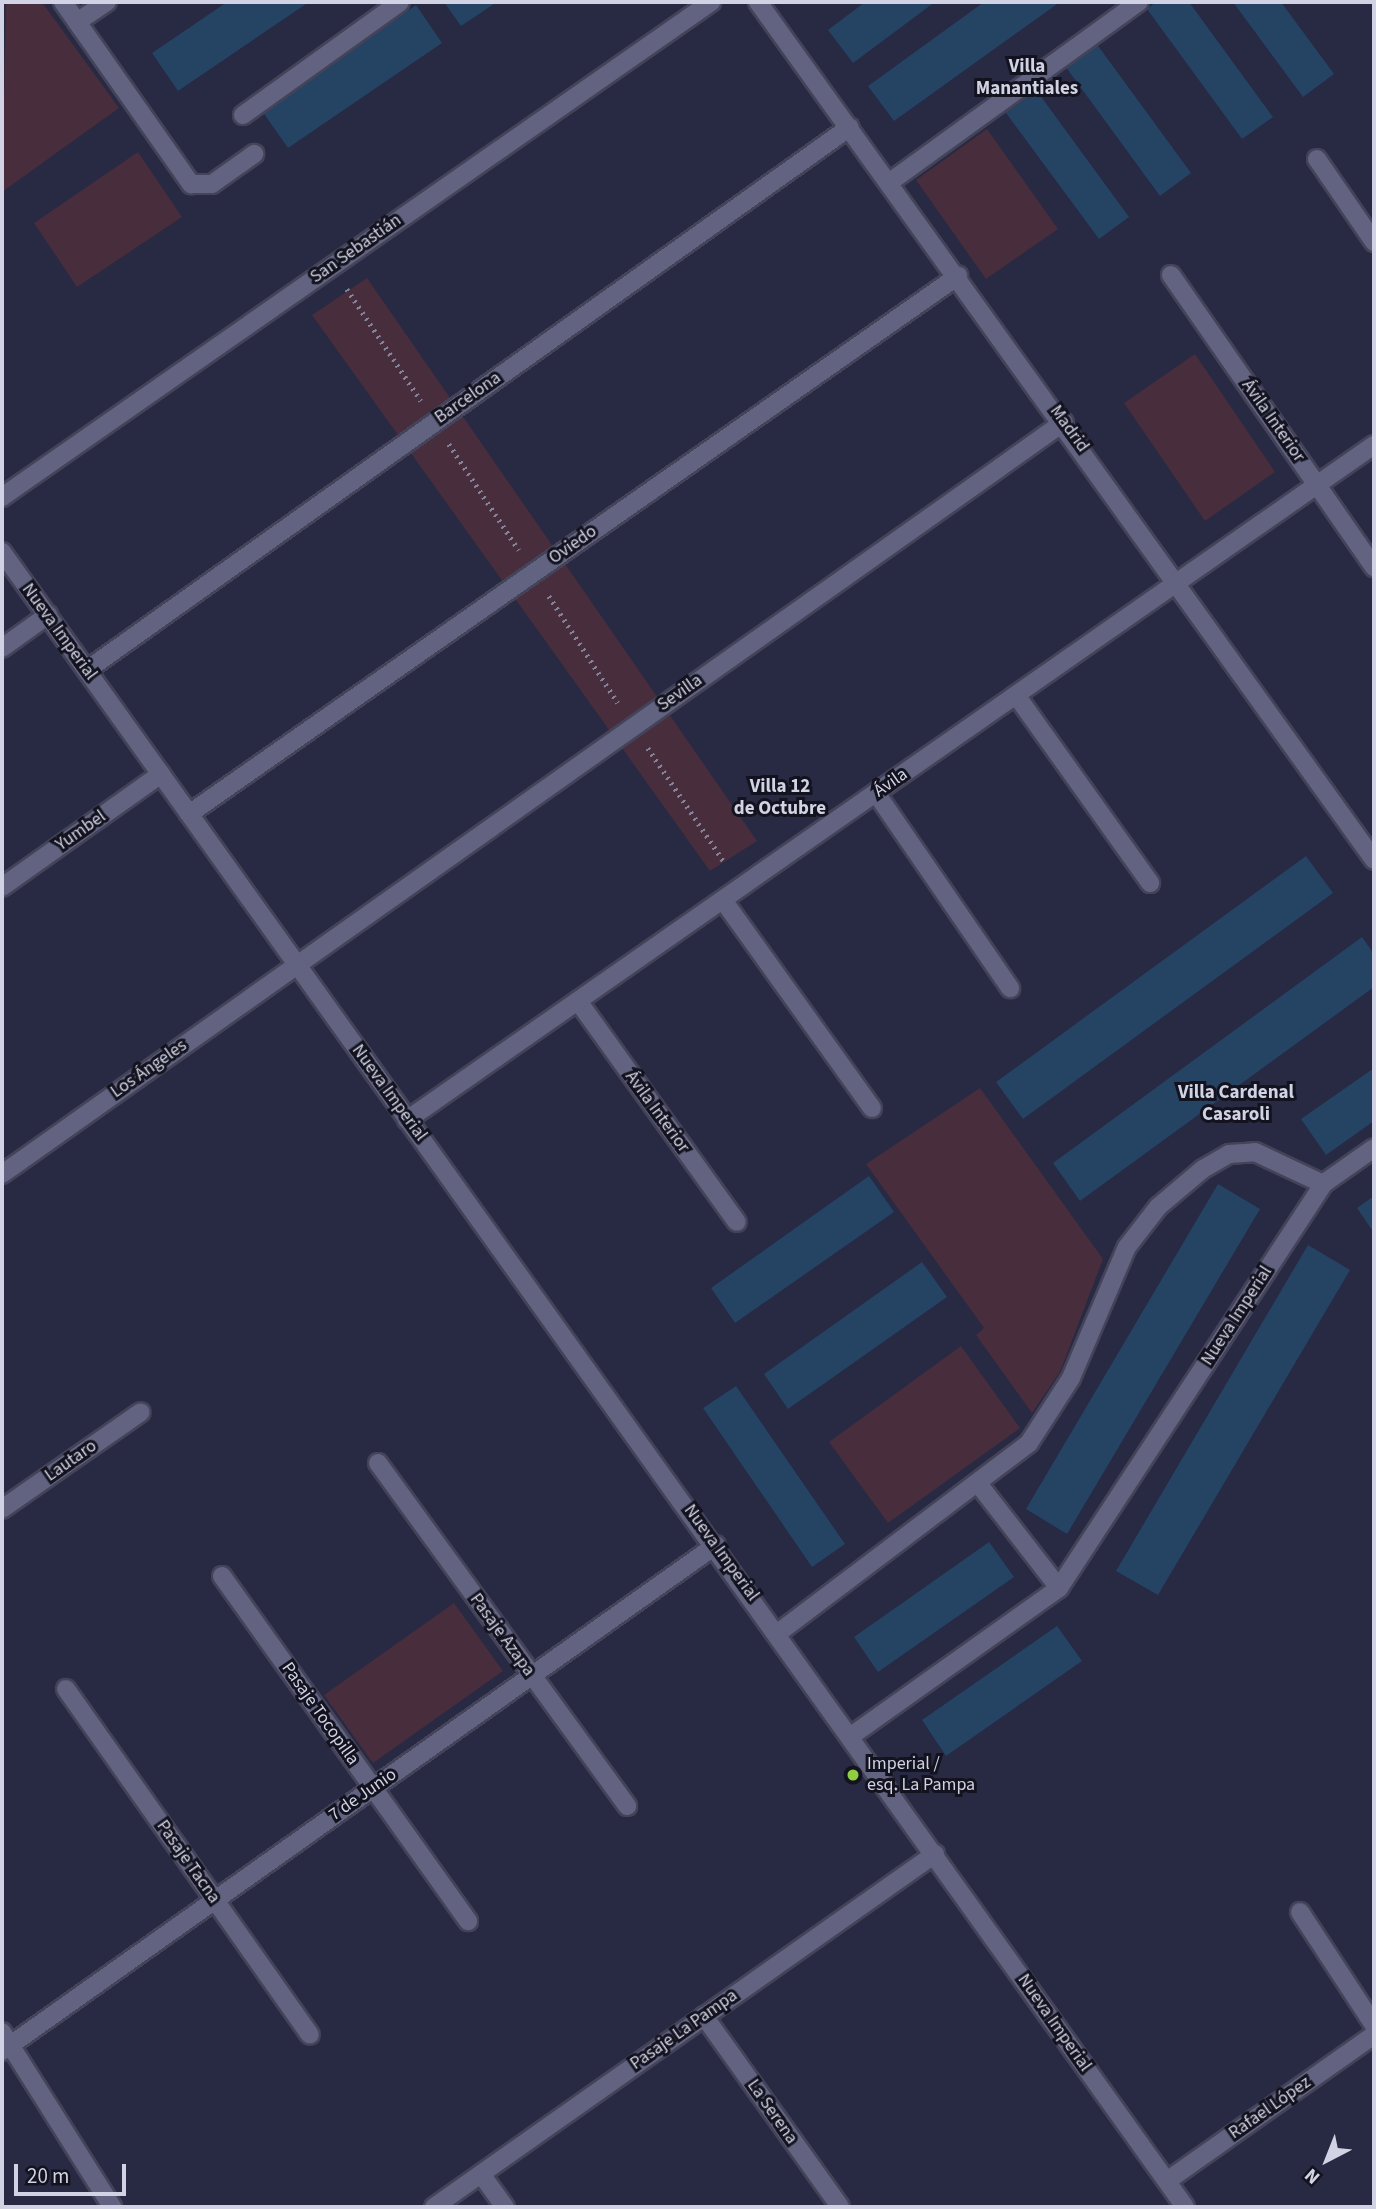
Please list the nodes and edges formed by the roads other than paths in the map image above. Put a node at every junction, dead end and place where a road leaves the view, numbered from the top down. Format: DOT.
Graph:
graph roads {
  1 [pos="62,2"];
  2 [pos="107,2"];
  3 [pos="400,2"];
  4 [pos="711,2"];
  5 [pos="758,2"];
  6 [pos="1139,2"];
  7 [pos="77,22"];
  8 [pos="243,115"];
  9 [pos="850,127"];
  10 [pos="254,154"];
  11 [pos="1317,159"];
  12 [pos="890,182"];
  13 [pos="1374,242"];
  14 [pos="1171,275"];
  15 [pos="958,276"];
  16 [pos="1064,422"];
  17 [pos="1374,445"];
  18 [pos="1317,485"];
  19 [pos="2,497"];
  20 [pos="2,552"];
  21 [pos="1374,567"];
  22 [pos="1178,583"];
  23 [pos="48,615"];
  24 [pos="2,648"];
  25 [pos="87,670"];
  26 [pos="1016,695"];
  27 [pos="161,775"];
  28 [pos="876,793"];
  29 [pos="189,814"];
  30 [pos="1374,860"];
  31 [pos="1150,883"];
  32 [pos="2,887"];
  33 [pos="723,900"];
  34 [pos="297,964"];
  35 [pos="1010,988"];
  36 [pos="578,1001"];
  37 [pos="872,1108"];
  38 [pos="407,1119"];
  39 [pos="1374,1148"];
  40 [pos="2,1174"];
  41 [pos="1322,1184"];
  42 [pos="737,1223"];
  43 [pos="141,1412"];
  44 [pos="378,1463"];
  45 [pos="980,1486"];
  46 [pos="2,1509"];
  47 [pos="716,1545"];
  48 [pos="222,1576"];
  49 [pos="1059,1587"];
  50 [pos="778,1633"];
  51 [pos="532,1675"];
  52 [pos="66,1689"];
  53 [pos="851,1736"];
  54 [pos="373,1788"];
  55 [pos="627,1806"];
  56 [pos="935,1854"];
  57 [pos="215,1900"];
  58 [pos="1300,1912"];
  59 [pos="468,1921"];
  60 [pos="704,2016"];
  61 [pos="1374,2025"];
  62 [pos="310,2035"];
  63 [pos="1374,2035"];
  64 [pos="5,2043"];
  65 [pos="481,2174"];
  66 [pos="1167,2181"];
  67 [pos="113,2207"];
  68 [pos="434,2207"];
  69 [pos="505,2207"];
  70 [pos="840,2207"];
  71 [pos="1185,2207"];
  1 -- 7 [label="street"];
  2 -- 7 [label="street"];
  3 -- 8 [label="street"];
  4 -- 19 [label="street, San Sebastián"];
  5 -- 9 [label="street, Madrid"];
  6 -- 12 [label="street"];
  7 -- 10 [label="street"];
  9 -- 12 [label="street, Madrid"];
  9 -- 25 [label="street, Barcelona"];
  11 -- 13 [label="street"];
  12 -- 15 [label="street, Madrid"];
  14 -- 18 [label="street, Ávila Interior"];
  15 -- 16 [label="street, Madrid"];
  15 -- 29 [label="street, Oviedo"];
  16 -- 22 [label="street, Madrid"];
  16 -- 34 [label="street, Sevilla"];
  17 -- 18 [label="street, Ávila"];
  18 -- 21 [label="street, Ávila Interior"];
  18 -- 22 [label="street, Ávila"];
  20 -- 23 [label="street, Nueva Imperial"];
  22 -- 26 [label="street, Ávila"];
  22 -- 30 [label="street, Madrid"];
  23 -- 24 [label="street"];
  23 -- 25 [label="street, Nueva Imperial"];
  25 -- 27 [label="street, Nueva Imperial"];
  26 -- 28 [label="street, Ávila"];
  26 -- 31 [label="street"];
  27 -- 29 [label="street, Nueva Imperial"];
  27 -- 32 [label="street, Yumbel"];
  28 -- 33 [label="street, Ávila"];
  28 -- 35 [label="street"];
  29 -- 34 [label="street, Nueva Imperial"];
  33 -- 36 [label="street, Ávila"];
  33 -- 37 [label="street"];
  34 -- 38 [label="street, Nueva Imperial"];
  34 -- 40 [label="street, Los Ángeles"];
  36 -- 38 [label="street, Ávila"];
  36 -- 42 [label="street, Ávila Interior"];
  38 -- 47 [label="street, Nueva Imperial"];
  39 -- 41 [label="street, Nueva Imperial"];
  41 -- 45 [label="street"];
  41 -- 49 [label="street, Nueva Imperial"];
  43 -- 46 [label="street, Lautaro"];
  44 -- 51 [label="street, Pasaje Azapa"];
  45 -- 49 [label="street"];
  45 -- 50 [label="street"];
  47 -- 50 [label="street, Nueva Imperial"];
  47 -- 51 [label="street, 7 de Junio"];
  48 -- 54 [label="street, Pasaje Tocopilla"];
  49 -- 53 [label="street, Nueva Imperial"];
  50 -- 53 [label="street, Nueva Imperial"];
  51 -- 54 [label="street, 7 de Junio"];
  51 -- 55 [label="street, Pasaje Azapa"];
  52 -- 57 [label="street, Pasaje Tacna"];
  53 -- 56 [label="street, Nueva Imperial"];
  54 -- 57 [label="street, 7 de Junio"];
  54 -- 59 [label="street, Pasaje Tocopilla"];
  56 -- 60 [label="street, Pasaje La Pampa"];
  56 -- 66 [label="street, Nueva Imperial"];
  57 -- 62 [label="street, Pasaje Tacna"];
  57 -- 64 [label="street, 7 de Junio"];
  58 -- 61 [label="street"];
  60 -- 65 [label="street, Pasaje La Pampa"];
  60 -- 70 [label="street, La Serena"];
  63 -- 66 [label="street, Rafael López"];
  64 -- 67 [label="street"];
  65 -- 68 [label="street, Pasaje La Pampa"];
  65 -- 69 [label="street"];
  66 -- 71 [label="street, Nueva Imperial"];
}
